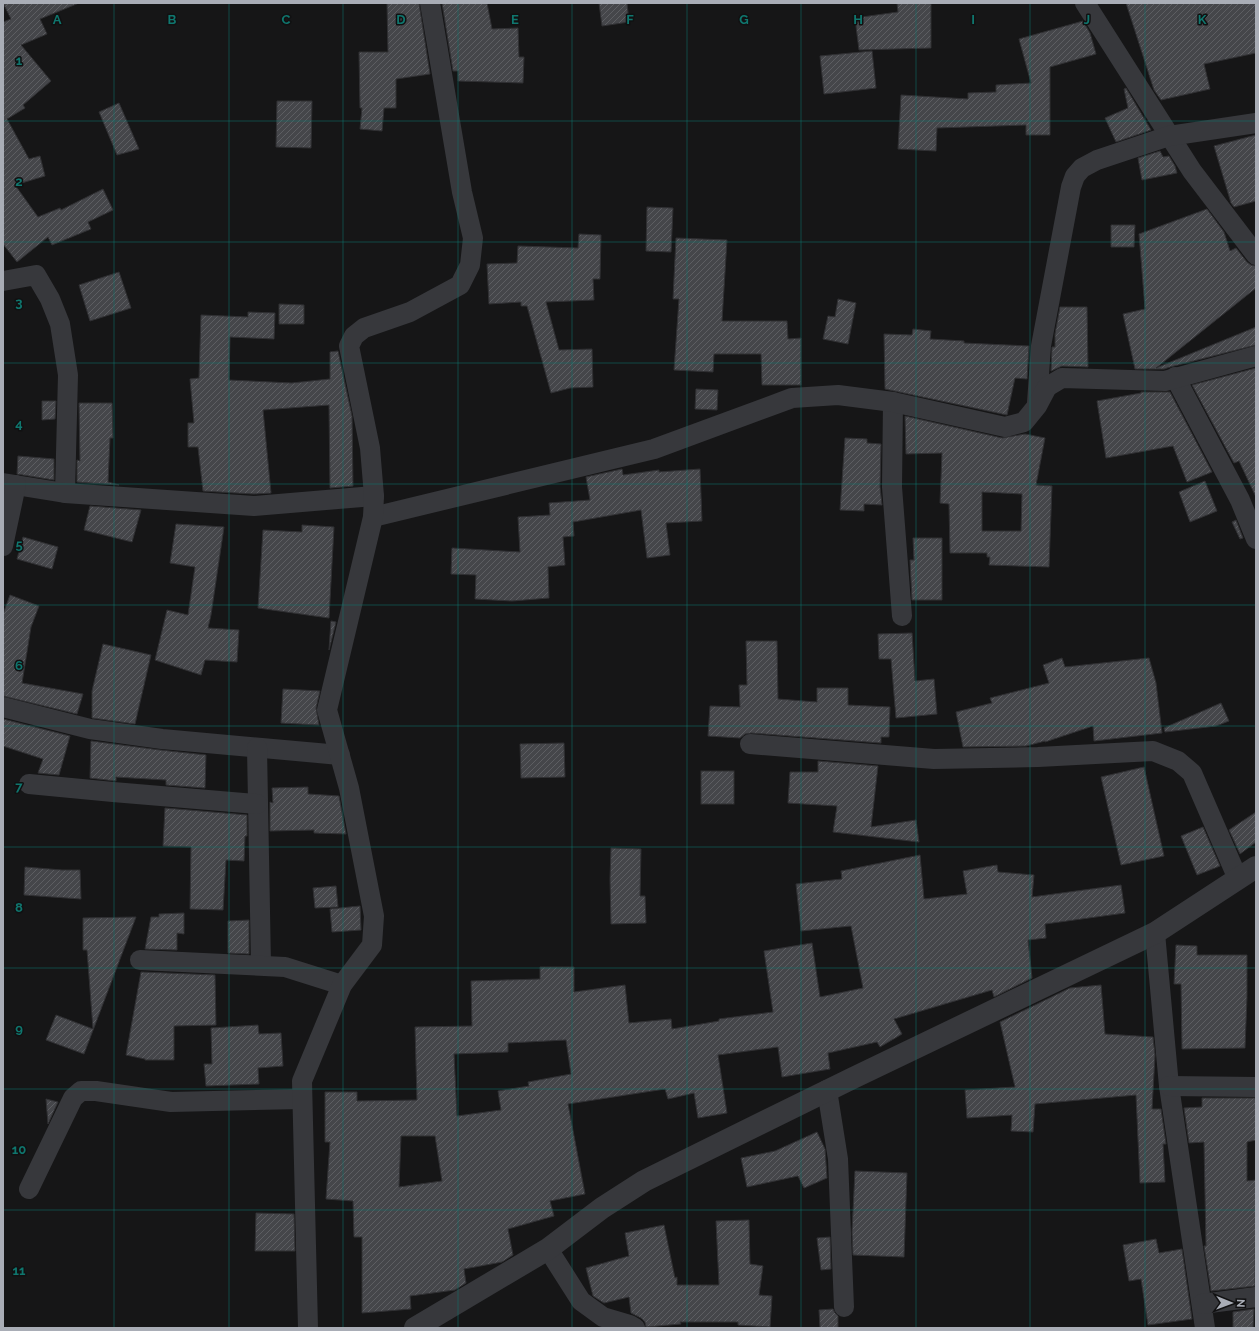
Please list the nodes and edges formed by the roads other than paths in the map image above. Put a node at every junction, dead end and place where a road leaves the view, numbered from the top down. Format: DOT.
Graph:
graph roads {
  1 [pos="430,3"];
  2 [pos="1085,3"];
  3 [pos="1256,123"];
  4 [pos="1169,136"];
  5 [pos="1256,255"];
  6 [pos="3,281"];
  7 [pos="1256,356"];
  8 [pos="1175,377"];
  9 [pos="893,402"];
  10 [pos="1037,406"];
  11 [pos="9,484"];
  12 [pos="65,493"];
  13 [pos="374,496"];
  14 [pos="373,517"];
  15 [pos="1256,539"];
  16 [pos="3,546"];
  17 [pos="902,616"];
  18 [pos="3,707"];
  19 [pos="750,744"];
  20 [pos="257,748"];
  21 [pos="340,755"];
  22 [pos="29,784"];
  23 [pos="257,804"];
  24 [pos="1256,867"];
  25 [pos="1238,879"];
  26 [pos="1155,933"];
  27 [pos="140,960"];
  28 [pos="261,966"];
  29 [pos="342,985"];
  30 [pos="1169,1086"];
  31 [pos="1256,1087"];
  32 [pos="827,1090"];
  33 [pos="302,1099"];
  34 [pos="29,1189"];
  35 [pos="548,1249"];
  36 [pos="1256,1297"];
  37 [pos="1202,1304"];
  38 [pos="844,1307"];
  39 [pos="308,1328"];
  40 [pos="415,1328"];
  41 [pos="635,1328"];
  42 [pos="1205,1328"];
  1 -- 13 [label="street"];
  2 -- 4 [label="street"];
  3 -- 4 [label="street"];
  4 -- 5 [label="street"];
  4 -- 10 [label="street"];
  6 -- 12 [label="street"];
  7 -- 8 [label="street"];
  8 -- 10 [label="street"];
  8 -- 15 [label="street"];
  9 -- 10 [label="street"];
  9 -- 14 [label="street"];
  9 -- 17 [label="street"];
  11 -- 12 [label="street"];
  11 -- 16 [label="street"];
  12 -- 13 [label="street"];
  13 -- 14 [label="street"];
  14 -- 21 [label="street"];
  18 -- 20 [label="street"];
  19 -- 25 [label="street"];
  20 -- 21 [label="street"];
  20 -- 23 [label="street"];
  21 -- 29 [label="street"];
  22 -- 23 [label="street"];
  23 -- 28 [label="street"];
  24 -- 25 [label="street"];
  25 -- 26 [label="street"];
  26 -- 30 [label="street"];
  26 -- 32 [label="street"];
  27 -- 28 [label="street"];
  28 -- 29 [label="street"];
  29 -- 33 [label="street"];
  30 -- 31 [label="street"];
  30 -- 37 [label="street"];
  32 -- 35 [label="street"];
  32 -- 38 [label="street"];
  33 -- 34 [label="street"];
  33 -- 39 [label="street"];
  35 -- 40 [label="street"];
  35 -- 41 [label="street"];
  36 -- 37 [label="street"];
  37 -- 42 [label="street"];
}
